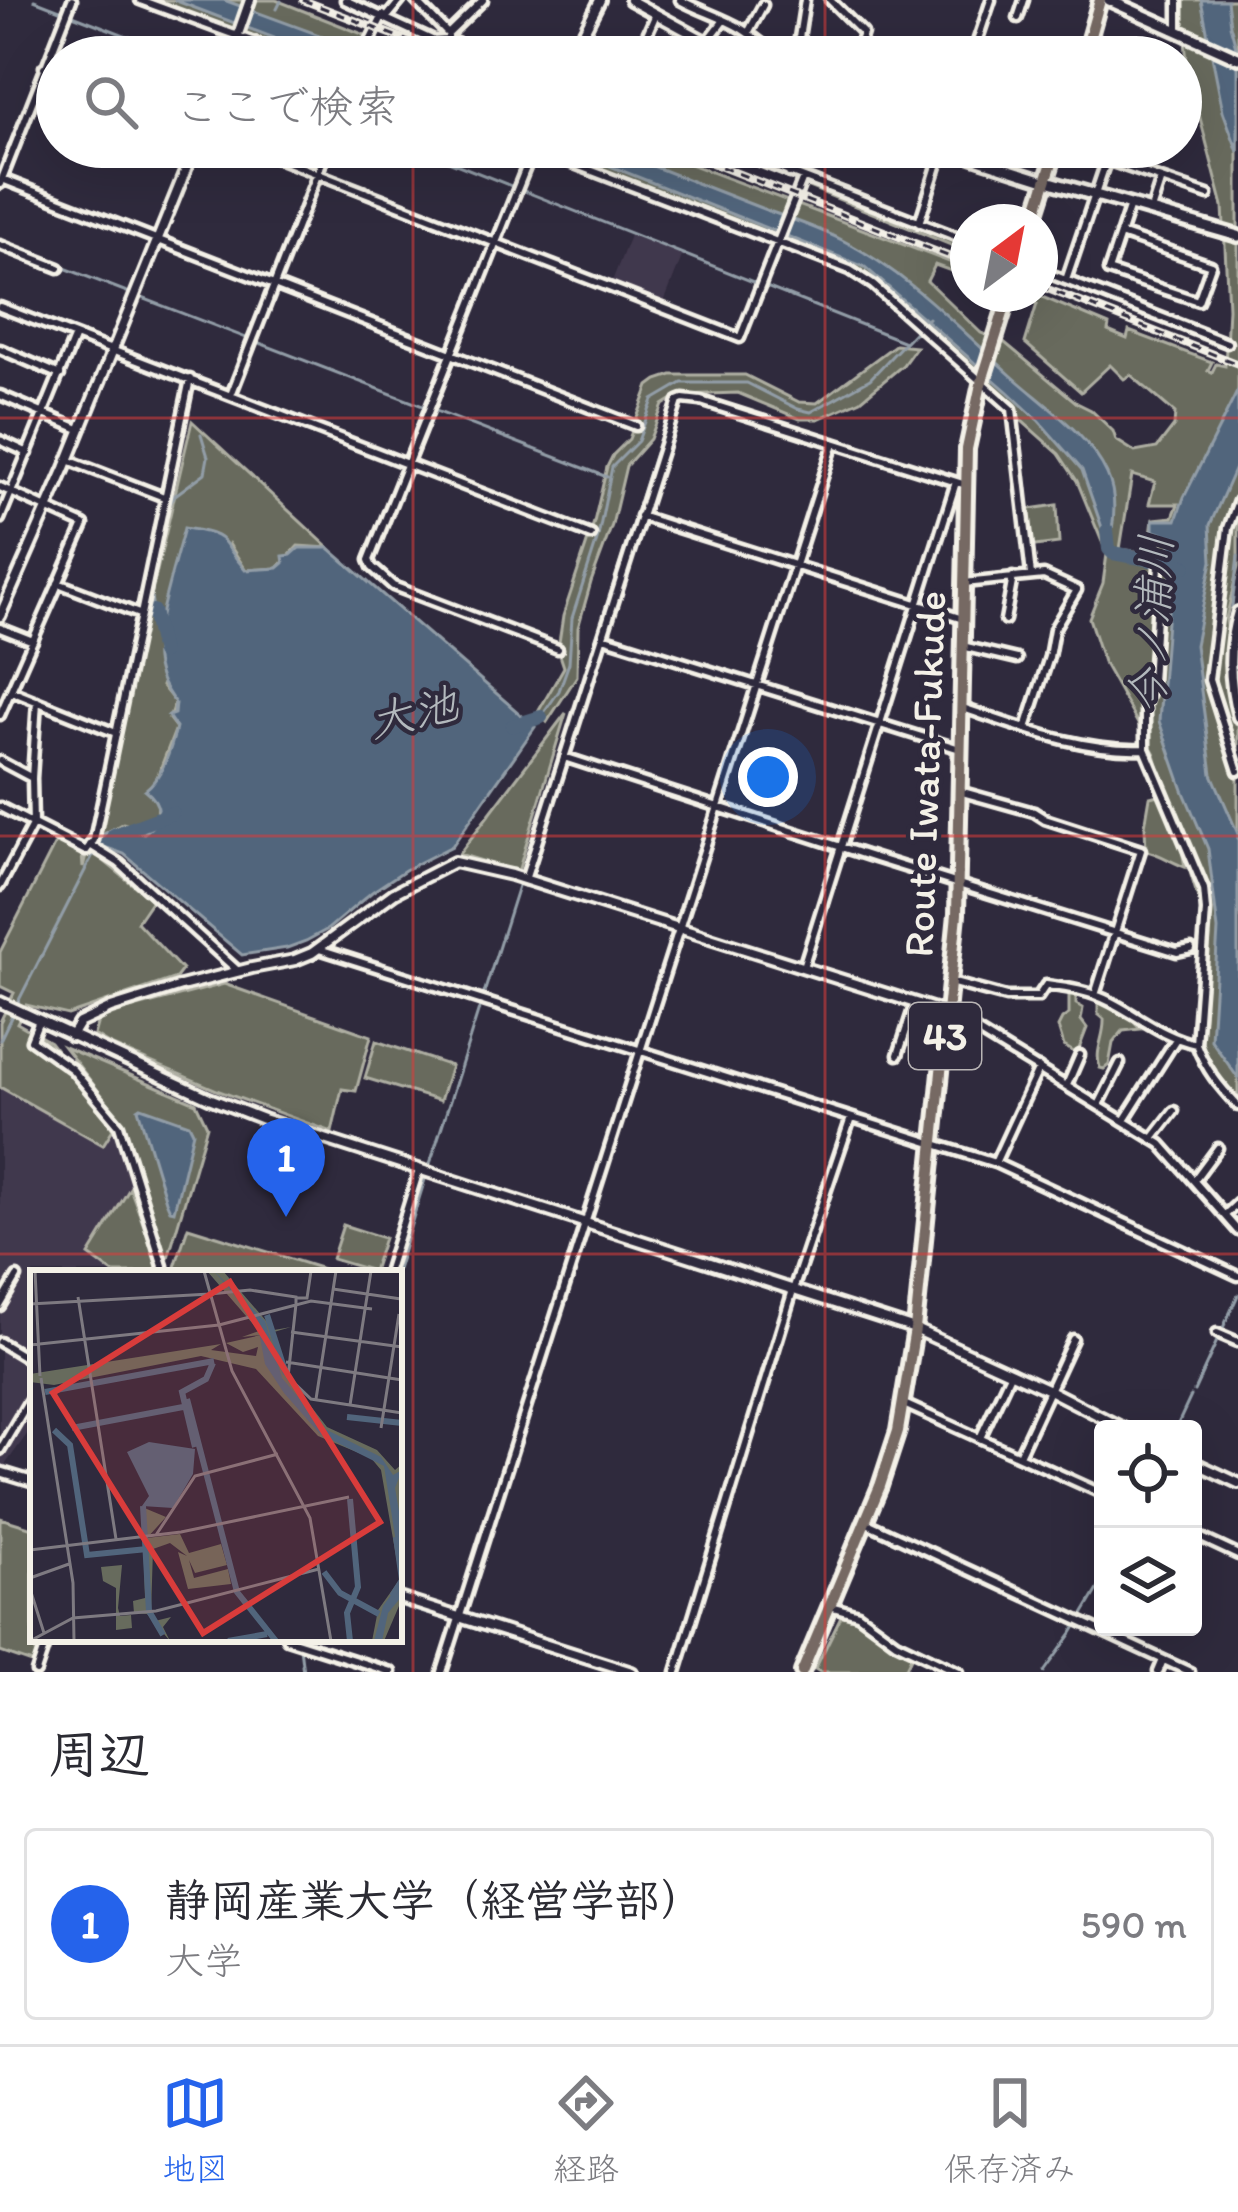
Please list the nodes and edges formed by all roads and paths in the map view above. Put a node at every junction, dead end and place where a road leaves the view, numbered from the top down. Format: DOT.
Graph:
graph roads {
  1 [pos="140,0"];
  2 [pos="250,0"];
  3 [pos="345,0"];
  4 [pos="401,0"];
  5 [pos="415,0"];
  6 [pos="483,0"];
  7 [pos="601,0"];
  8 [pos="630,0"];
  9 [pos="680,0"];
  10 [pos="805,0"];
  11 [pos="830,0"];
  12 [pos="991,0"];
  13 [pos="1024,0"];
  14 [pos="1100,0"];
  15 [pos="1109,0"];
  16 [pos="1178,0"];
  17 [pos="762,2"];
  18 [pos="70,4"];
  19 [pos="656,14"];
  20 [pos="385,16"];
  21 [pos="1018,18"];
  22 [pos="724,20"];
  23 [pos="1181,32"];
  24 [pos="239,33"];
  25 [pos="748,33"];
  26 [pos="57,36"];
  27 [pos="238,36"];
  28 [pos="246,36"];
  29 [pos="372,36"];
  30 [pos="424,36"];
  31 [pos="447,36"];
  32 [pos="449,36"];
  33 [pos="582,36"];
  34 [pos="647,36"];
  35 [pos="698,36"];
  36 [pos="711,36"];
  37 [pos="752,36"];
  38 [pos="799,36"];
  39 [pos="862,36"];
  40 [pos="979,36"];
  41 [pos="1090,36"];
  42 [pos="1190,36"];
  43 [pos="1202,42"];
  44 [pos="1238,58"];
  45 [pos="36,88"];
  46 [pos="187,168"];
  47 [pos="302,168"];
  48 [pos="319,168"];
  49 [pos="526,168"];
  50 [pos="585,168"];
  51 [pos="776,168"];
  52 [pos="789,168"];
  53 [pos="935,168"];
  54 [pos="1005,168"];
  55 [pos="1051,168"];
  56 [pos="1103,168"];
  57 [pos="1129,168"];
  58 [pos="789,173"];
  59 [pos="317,174"];
  60 [pos="803,178"];
  61 [pos="1161,179"];
  62 [pos="1047,181"];
  63 [pos="1,182"];
  64 [pos="1208,194"];
  65 [pos="1095,195"];
  66 [pos="1039,204"];
  67 [pos="1130,205"];
  68 [pos="1151,210"];
  69 [pos="919,223"];
  70 [pos="1120,234"];
  71 [pos="950,235"];
  72 [pos="1237,236"];
  73 [pos="160,239"];
  74 [pos="776,241"];
  75 [pos="495,243"];
  76 [pos="0,245"];
  77 [pos="59,268"];
  78 [pos="1058,278"];
  79 [pos="1065,281"];
  80 [pos="273,285"];
  81 [pos="0,307"];
  82 [pos="1004,312"];
  83 [pos="75,336"];
  84 [pos="1227,343"];
  85 [pos="0,349"];
  86 [pos="112,350"];
  87 [pos="451,355"];
  88 [pos="60,375"];
  89 [pos="190,379"];
  90 [pos="982,383"];
  91 [pos="0,395"];
  92 [pos="232,395"];
  93 [pos="45,414"];
  94 [pos="636,426"];
  95 [pos="80,430"];
  96 [pos="0,440"];
  97 [pos="834,443"];
  98 [pos="28,453"];
  99 [pos="68,460"];
  100 [pos="407,464"];
  101 [pos="961,484"];
  102 [pos="0,487"];
  103 [pos="12,492"];
  104 [pos="164,496"];
  105 [pos="1238,501"];
  106 [pos="47,508"];
  107 [pos="640,516"];
  108 [pos="0,519"];
  109 [pos="590,535"];
  110 [pos="796,566"];
  111 [pos="1159,566"];
  112 [pos="1030,575"];
  113 [pos="1013,577"];
  114 [pos="964,583"];
  115 [pos="58,584"];
  116 [pos="917,603"];
  117 [pos="1238,612"];
  118 [pos="140,614"];
  119 [pos="0,616"];
  120 [pos="963,619"];
  121 [pos="1005,620"];
  122 [pos="0,628"];
  123 [pos="602,637"];
  124 [pos="33,640"];
  125 [pos="962,646"];
  126 [pos="558,649"];
  127 [pos="1018,659"];
  128 [pos="758,686"];
  129 [pos="11,691"];
  130 [pos="37,701"];
  131 [pos="961,708"];
  132 [pos="0,715"];
  133 [pos="1238,717"];
  134 [pos="879,724"];
  135 [pos="1026,728"];
  136 [pos="116,733"];
  137 [pos="960,749"];
  138 [pos="1145,749"];
  139 [pos="564,758"];
  140 [pos="0,761"];
  141 [pos="1238,771"];
  142 [pos="32,778"];
  143 [pos="959,791"];
  144 [pos="0,807"];
  145 [pos="720,807"];
  146 [pos="33,824"];
  147 [pos="90,845"];
  148 [pos="840,847"];
  149 [pos="0,855"];
  150 [pos="13,862"];
  151 [pos="525,880"];
  152 [pos="958,883"];
  153 [pos="0,886"];
  154 [pos="681,929"];
  155 [pos="1115,932"];
  156 [pos="1192,949"];
  157 [pos="320,950"];
  158 [pos="803,967"];
  159 [pos="238,971"];
  160 [pos="950,982"];
  161 [pos="1095,995"];
  162 [pos="0,1002"];
  163 [pos="915,1003"];
  164 [pos="947,1013"];
  165 [pos="38,1020"];
  166 [pos="71,1036"];
  167 [pos="1176,1040"];
  168 [pos="1196,1044"];
  169 [pos="642,1051"];
  170 [pos="1080,1054"];
  171 [pos="898,1055"];
  172 [pos="1120,1064"];
  173 [pos="1039,1068"];
  174 [pos="1067,1085"];
  175 [pos="1100,1104"];
  176 [pos="1238,1106"];
  177 [pos="1174,1111"];
  178 [pos="851,1118"];
  179 [pos="1125,1119"];
  180 [pos="1154,1138"];
  181 [pos="934,1144"];
  182 [pos="1218,1148"];
  183 [pos="995,1163"];
  184 [pos="419,1170"];
  185 [pos="1195,1180"];
  186 [pos="1238,1203"];
  187 [pos="1225,1215"];
  188 [pos="588,1223"];
  189 [pos="1238,1231"];
  190 [pos="162,1270"];
  191 [pos="388,1270"];
  192 [pos="1238,1276"];
  193 [pos="17,1277"];
  194 [pos="793,1290"];
  195 [pos="0,1306"];
  196 [pos="914,1329"];
  197 [pos="1220,1334"];
  198 [pos="1073,1339"];
  199 [pos="0,1342"];
  200 [pos="1238,1342"];
  201 [pos="30,1361"];
  202 [pos="1011,1372"];
  203 [pos="1049,1390"];
  204 [pos="30,1399"];
  205 [pos="904,1404"];
  206 [pos="1107,1420"];
  207 [pos="980,1438"];
  208 [pos="0,1450"];
  209 [pos="1018,1456"];
  210 [pos="1202,1466"];
  211 [pos="0,1472"];
  212 [pos="30,1481"];
  213 [pos="1238,1483"];
  214 [pos="1094,1490"];
  215 [pos="866,1522"];
  216 [pos="1202,1538"];
  217 [pos="1238,1555"];
  218 [pos="402,1599"];
  219 [pos="830,1606"];
  220 [pos="458,1617"];
  221 [pos="45,1642"];
  222 [pos="296,1642"];
  223 [pos="1163,1660"];
  224 [pos="36,1672"];
  225 [pos="391,1672"];
  226 [pos="442,1672"];
  227 [pos="632,1672"];
  228 [pos="676,1672"];
  229 [pos="802,1672"];
  230 [pos="959,1672"];
  231 [pos="1158,1672"];
  232 [pos="1190,1672"];
  1 -- 24 [label="street"];
  2 -- 24 [label="street"];
  3 -- 20 [label="street"];
  4 -- 20 [label="street"];
  5 -- 31 [label="street"];
  6 -- 32 [label="street"];
  7 -- 33 [label="street"];
  8 -- 19 [label="street"];
  9 -- 22 [label="street"];
  10 -- 38 [label="street"];
  11 -- 39 [label="street"];
  12 -- 40 [label="street"];
  13 -- 21 [label="street"];
  14 -- 41 [label="main road"];
  15 -- 23 [label="main road"];
  16 -- 23 [label="street"];
  17 -- 25 [label="street"];
  18 -- 26 [label="street"];
  19 -- 34 [label="street"];
  19 -- 35 [label="street"];
  20 -- 29 [label="street"];
  20 -- 30 [label="street"];
  22 -- 25 [label="street"];
  22 -- 36 [label="street"];
  23 -- 42 [label="main road"];
  24 -- 27 [label="street"];
  24 -- 28 [label="street"];
  25 -- 37 [label="street"];
  43 -- 44 [label="main road"];
  45 -- 63 [label="street"];
  46 -- 73 [label="street"];
  47 -- 59 [label="street"];
  48 -- 59 [label="street"];
  49 -- 75 [label="street"];
  50 -- 74 [label="street"];
  51 -- 58 [label="street"];
  52 -- 58 [label="street"];
  53 -- 69 [label="street"];
  54 -- 62 [label="street"];
  55 -- 62 [label="main road"];
  56 -- 65 [label="street"];
  57 -- 61 [label="street"];
  58 -- 60 [label="street"];
  59 -- 75 [label="street"];
  59 -- 80 [label="street"];
  60 -- 69 [label="street"];
  60 -- 74 [label="street"];
  61 -- 64 [label="street"];
  61 -- 68 [label="street"];
  62 -- 65 [label="main road"];
  62 -- 66 [label="main road"];
  63 -- 73 [label="street"];
  65 -- 67 [label="main road"];
  65 -- 79 [label="street"];
  67 -- 68 [label="main road"];
  67 -- 70 [label="street"];
  68 -- 72 [label="main road"];
  69 -- 71 [label="street"];
  70 -- 70 [label="street"];
  73 -- 80 [label="street"];
  73 -- 86 [label="street"];
  74 -- 75 [label="street"];
  74 -- 90 [label="street"];
  75 -- 87 [label="street"];
  76 -- 77 [label="street"];
  78 -- 79 [label="street"];
  79 -- 84 [label="street"];
  80 -- 87 [label="street"];
  80 -- 92 [label="street"];
  81 -- 83 [label="street"];
  82 -- 90 [label="main road, Route Iwata-Fukude / 43"];
  83 -- 86 [label="street"];
  83 -- 88 [label="street"];
  85 -- 88 [label="street"];
  86 -- 89 [label="street"];
  86 -- 95 [label="street"];
  87 -- 94 [label="street"];
  87 -- 100 [label="street"];
  88 -- 93 [label="street"];
  89 -- 92 [label="street"];
  89 -- 104 [label="street"];
  90 -- 101 [label="main road, Route Iwata-Fukude / 43"];
  90 -- 112 [label="street"];
  91 -- 93 [label="street"];
  92 -- 100 [label="street"];
  93 -- 95 [label="street"];
  93 -- 98 [label="street"];
  95 -- 99 [label="street"];
  96 -- 98 [label="street"];
  97 -- 101 [label="street"];
  97 -- 107 [label="street"];
  97 -- 110 [label="street"];
  98 -- 103 [label="street"];
  99 -- 104 [label="street"];
  99 -- 106 [label="street"];
  100 -- 109 [label="street"];
  100 -- 126 [label="street"];
  101 -- 114 [label="main road, Route Iwata-Fukude / 43"];
  101 -- 116 [label="street"];
  102 -- 103 [label="street"];
  103 -- 106 [label="street"];
  103 -- 108 [label="street"];
  104 -- 118 [label="street"];
  105 -- 141 [label="street"];
  106 -- 115 [label="street"];
  106 -- 119 [label="street"];
  107 -- 110 [label="street"];
  107 -- 123 [label="street"];
  110 -- 116 [label="street"];
  110 -- 128 [label="street"];
  111 -- 138 [label="street"];
  112 -- 113 [label="street"];
  112 -- 135 [label="street"];
  113 -- 114 [label="street"];
  113 -- 121 [label="street"];
  114 -- 120 [label="main road, Route Iwata-Fukude / 43"];
  115 -- 118 [label="street"];
  115 -- 124 [label="street"];
  116 -- 120 [label="street"];
  116 -- 134 [label="street"];
  117 -- 133 [label="street"];
  118 -- 136 [label="street"];
  120 -- 125 [label="main road, Route Iwata-Fukude / 43"];
  122 -- 124 [label="street"];
  123 -- 128 [label="street"];
  123 -- 139 [label="street"];
  124 -- 129 [label="street"];
  125 -- 127 [label="street"];
  125 -- 131 [label="main road, Route Iwata-Fukude / 43"];
  128 -- 134 [label="street"];
  128 -- 145 [label="street"];
  129 -- 130 [label="street"];
  129 -- 132 [label="street"];
  130 -- 136 [label="street"];
  130 -- 142 [label="street"];
  131 -- 135 [label="street"];
  131 -- 137 [label="main road, Route Iwata-Fukude / 43"];
  134 -- 137 [label="street"];
  134 -- 148 [label="street"];
  135 -- 138 [label="street"];
  136 -- 147 [label="street"];
  137 -- 143 [label="main road, Route Iwata-Fukude / 43"];
  138 -- 168 [label="street"];
  139 -- 145 [label="street"];
  139 -- 151 [label="street"];
  140 -- 142 [label="street"];
  142 -- 146 [label="street"];
  143 -- 152 [label="main road, Route Iwata-Fukude / 43"];
  143 -- 155 [label="street"];
  144 -- 146 [label="street"];
  145 -- 148 [label="street"];
  145 -- 154 [label="street"];
  146 -- 147 [label="street"];
  146 -- 150 [label="street"];
  147 -- 159 [label="street"];
  148 -- 152 [label="street"];
  148 -- 158 [label="street"];
  149 -- 150 [label="street"];
  150 -- 153 [label="street"];
  151 -- 154 [label="street"];
  151 -- 157 [label="street"];
  152 -- 155 [label="street"];
  152 -- 160 [label="main road, Route Iwata-Fukude / 43"];
  154 -- 158 [label="street"];
  154 -- 169 [label="street"];
  155 -- 156 [label="street"];
  155 -- 161 [label="street"];
  157 -- 159 [label="street"];
  157 -- 169 [label="street"];
  158 -- 163 [label="street"];
  159 -- 166 [label="street"];
  160 -- 161 [label="street"];
  160 -- 164 [label="main road, Route Iwata-Fukude / 43"];
  161 -- 167 [label="street"];
  162 -- 165 [label="street"];
  163 -- 164 [label="street"];
  163 -- 171 [label="street"];
  164 -- 173 [label="street"];
  164 -- 181 [label="main road, Route Iwata-Fukude / 43"];
  165 -- 166 [label="street"];
  165 -- 190 [label="street"];
  166 -- 184 [label="street"];
  167 -- 168 [label="street"];
  167 -- 179 [label="street"];
  168 -- 176 [label="street"];
  169 -- 178 [label="street"];
  169 -- 188 [label="street"];
  170 -- 174 [label="street"];
  172 -- 175 [label="street"];
  173 -- 174 [label="street"];
  173 -- 183 [label="street"];
  174 -- 175 [label="street"];
  175 -- 179 [label="street"];
  177 -- 180 [label="street"];
  178 -- 181 [label="street"];
  178 -- 194 [label="street"];
  179 -- 180 [label="street"];
  180 -- 185 [label="street"];
  181 -- 183 [label="street"];
  181 -- 196 [label="main road, Route Iwata-Fukude / 43"];
  182 -- 185 [label="street"];
  183 -- 192 [label="street"];
  184 -- 188 [label="street"];
  184 -- 191 [label="street"];
  185 -- 187 [label="street"];
  186 -- 187 [label="street"];
  187 -- 189 [label="street"];
  188 -- 194 [label="street"];
  188 -- 220 [label="street"];
  193 -- 195 [label="street"];
  194 -- 196 [label="street"];
  194 -- 228 [label="street"];
  196 -- 202 [label="street"];
  196 -- 205 [label="main road, Route Iwata-Fukude / 43"];
  197 -- 200 [label="street"];
  198 -- 203 [label="street"];
  199 -- 201 [label="street"];
  202 -- 203 [label="street"];
  202 -- 207 [label="street"];
  203 -- 206 [label="street"];
  203 -- 209 [label="street"];
  204 -- 208 [label="street"];
  205 -- 207 [label="street"];
  205 -- 215 [label="main road, Route Iwata-Fukude / 43"];
  207 -- 209 [label="street"];
  209 -- 214 [label="street"];
  210 -- 213 [label="street"];
  211 -- 212 [label="street"];
  215 -- 219 [label="main road, Route Iwata-Fukude / 43"];
  215 -- 223 [label="street"];
  216 -- 217 [label="street"];
  218 -- 220 [label="street"];
  219 -- 229 [label="main road, Route Iwata-Fukude / 43"];
  219 -- 230 [label="street"];
  220 -- 226 [label="street"];
  220 -- 227 [label="street"];
  221 -- 224 [label="street"];
  222 -- 225 [label="street"];
  223 -- 231 [label="street"];
  223 -- 232 [label="street"];
}
